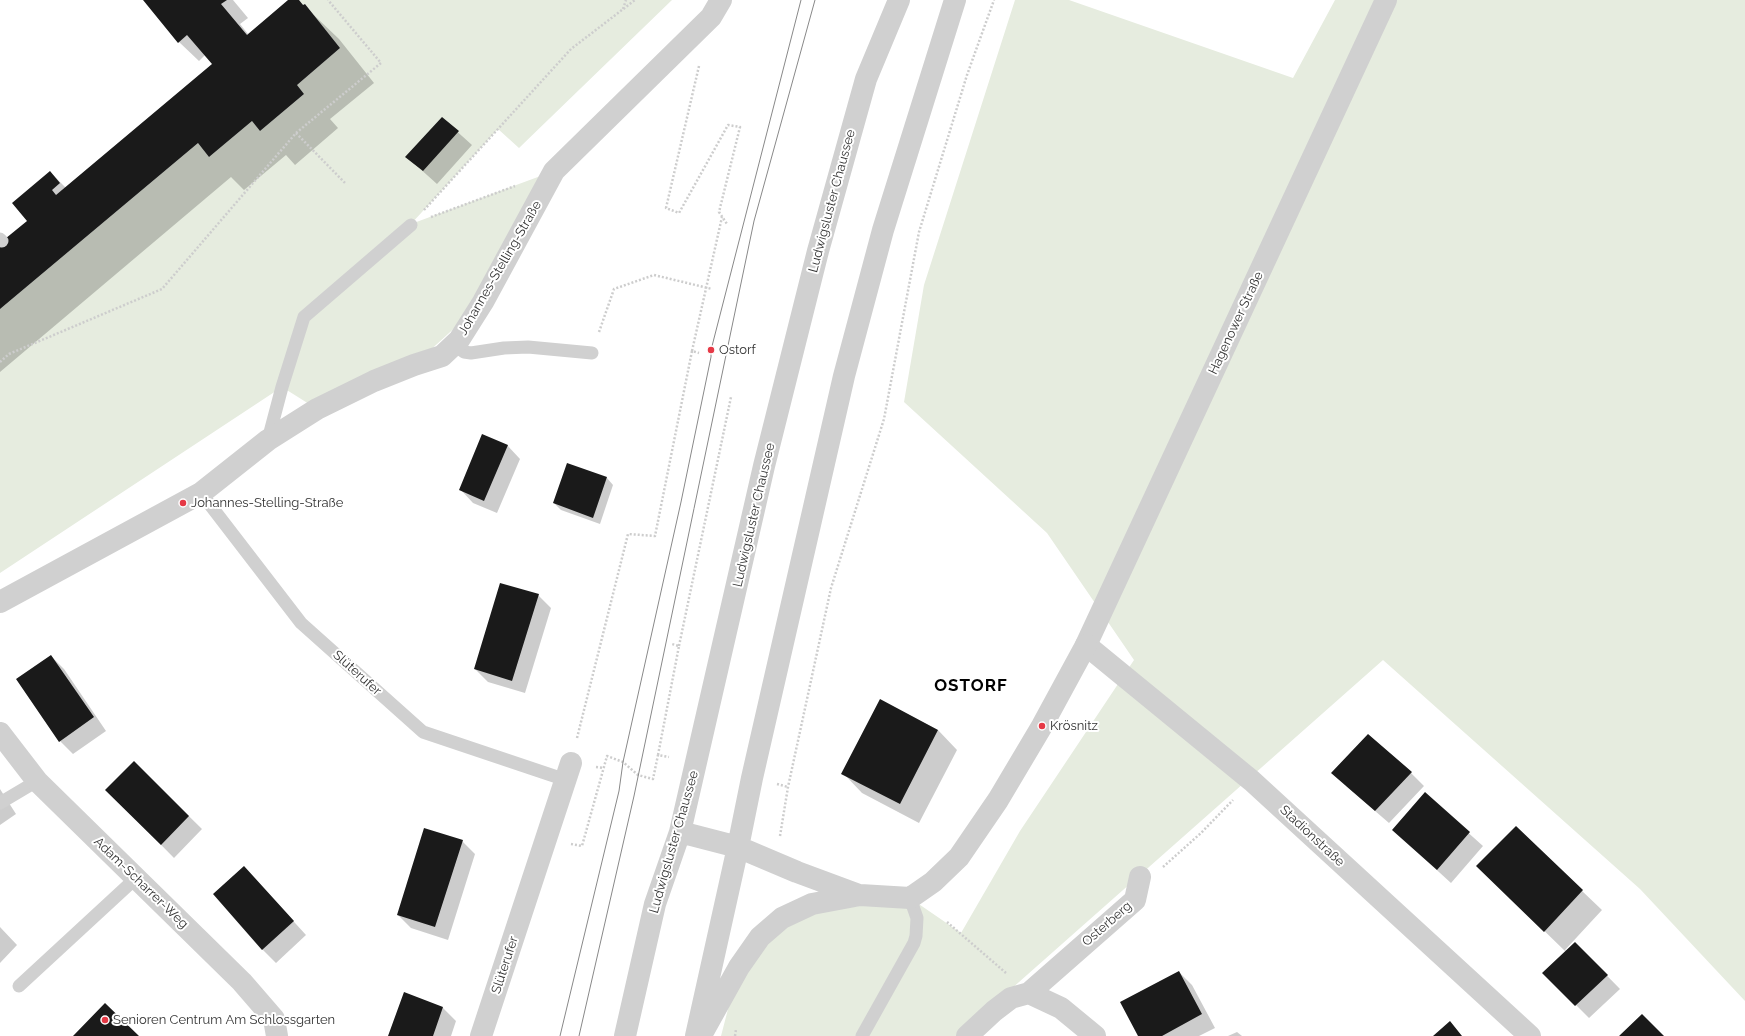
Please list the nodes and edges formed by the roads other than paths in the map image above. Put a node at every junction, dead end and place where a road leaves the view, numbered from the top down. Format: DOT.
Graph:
graph roads {
  1 [pos="721,0"];
  2 [pos="899,0"];
  3 [pos="955,0"];
  4 [pos="1386,0"];
  5 [pos="411,225"];
  6 [pos="454,345"];
  7 [pos="592,353"];
  8 [pos="268,440"];
  9 [pos="201,493"];
  10 [pos="0,602"];
  11 [pos="1086,645"];
  12 [pos="0,733"];
  13 [pos="568,772"];
  14 [pos="37,781"];
  15 [pos="0,802"];
  16 [pos="680,832"];
  17 [pos="738,847"];
  18 [pos="1140,877"];
  19 [pos="136,878"];
  20 [pos="860,895"];
  21 [pos="910,898"];
  22 [pos="19,986"];
  23 [pos="1029,993"];
  24 [pos="277,1036"];
  25 [pos="481,1036"];
  26 [pos="625,1036"];
  27 [pos="696,1036"];
  28 [pos="701,1036"];
  29 [pos="862,1036"];
  30 [pos="967,1036"];
  31 [pos="1095,1036"];
  32 [pos="1530,1036"];
  1 -- 6 [label="street, Johannes-Stelling-Straße"];
  2 -- 16 [label="street, Ludwigsluster Chaussee"];
  3 -- 17 [label="street"];
  4 -- 11 [label="street, Hagenower Straße"];
  5 -- 8 [label="lane"];
  6 -- 7 [label="lane"];
  6 -- 8 [label="street, Johannes-Stelling-Straße"];
  8 -- 9 [label="street, Johannes-Stelling-Straße"];
  9 -- 10 [label="street, Johannes-Stelling-Straße"];
  9 -- 13 [label="lane, Slüterufer"];
  11 -- 21 [label="street, Hagenower Straße"];
  11 -- 32 [label="street, Stadionstraße"];
  12 -- 14 [label="street, Adam-Scharrer-Weg"];
  13 -- 25 [label="street, Slüterufer"];
  14 -- 15 [label="lane"];
  14 -- 19 [label="street, Adam-Scharrer-Weg"];
  16 -- 17 [label="street"];
  16 -- 26 [label="street, Ludwigsluster Chaussee"];
  17 -- 20 [label="street"];
  17 -- 27 [label="street"];
  18 -- 23 [label="street, Osterberg"];
  19 -- 22 [label="lane"];
  19 -- 24 [label="street, Adam-Scharrer-Weg"];
  20 -- 21 [label="street"];
  20 -- 28 [label="street"];
  21 -- 29 [label="lane"];
  23 -- 30 [label="street, Osterberg"];
  23 -- 31 [label="street"];
}
